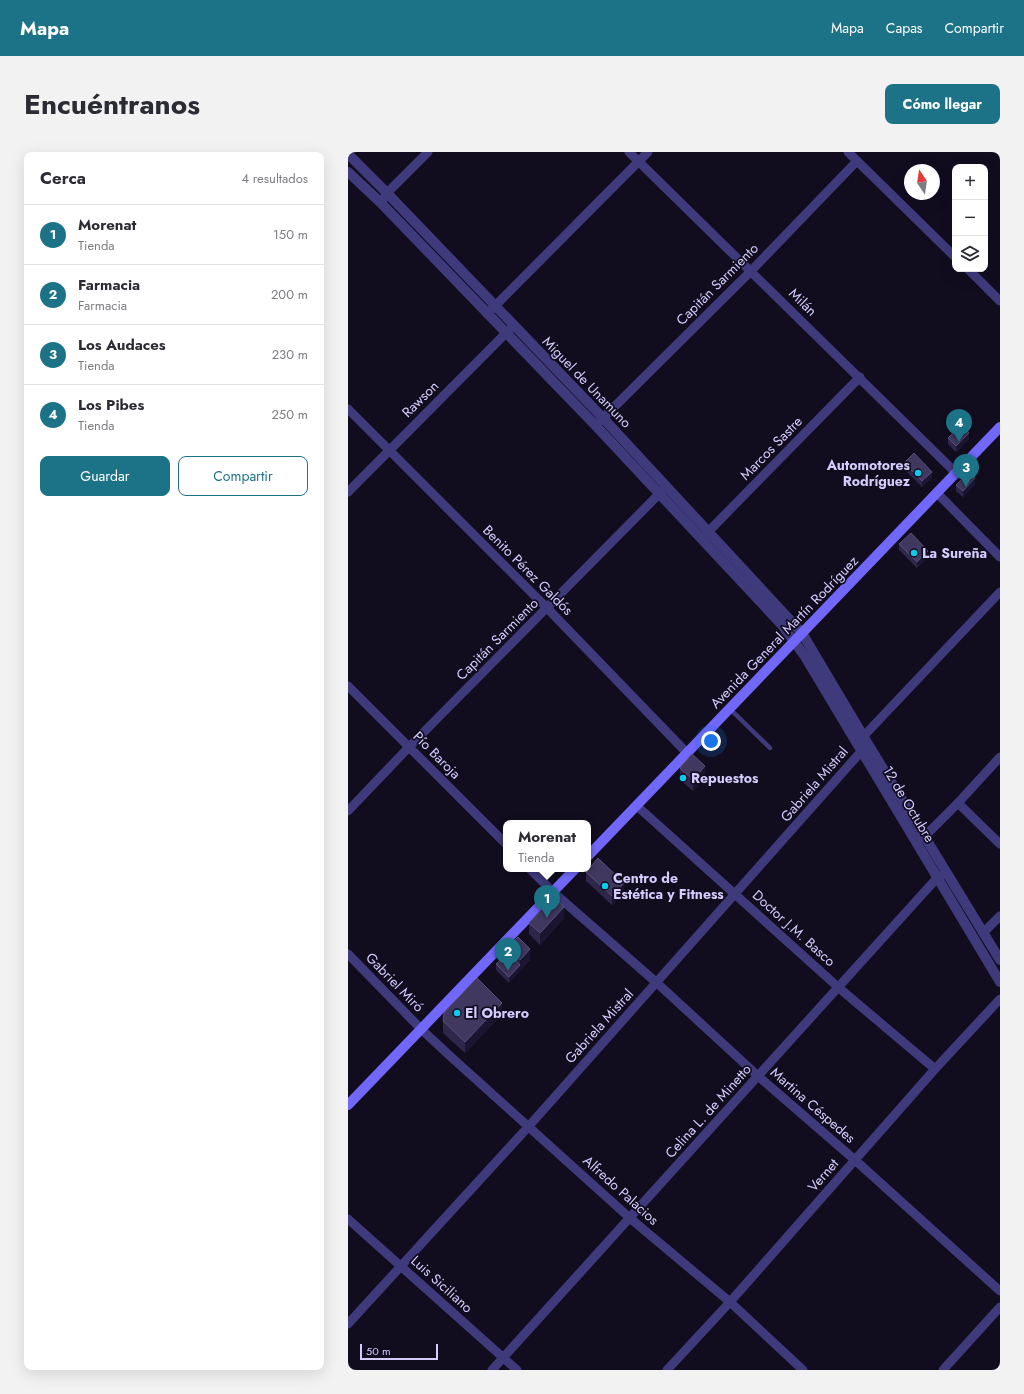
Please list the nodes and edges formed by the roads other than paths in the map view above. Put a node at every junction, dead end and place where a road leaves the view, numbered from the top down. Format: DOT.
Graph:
graph roads {
  1 [pos="428,152"];
  2 [pos="629,152"];
  3 [pos="648,152"];
  4 [pos="848,152"];
  5 [pos="350,161"];
  6 [pos="857,161"];
  7 [pos="638,162"];
  8 [pos="348,172"];
  9 [pos="387,193"];
  10 [pos="381,203"];
  11 [pos="952,254"];
  12 [pos="751,271"];
  13 [pos="971,272"];
  14 [pos="1000,301"];
  15 [pos="495,307"];
  16 [pos="487,314"];
  17 [pos="509,329"];
  18 [pos="860,377"];
  19 [pos="348,409"];
  20 [pos="599,422"];
  21 [pos="1000,427"];
  22 [pos="390,450"];
  23 [pos="956,473"];
  24 [pos="663,490"];
  25 [pos="348,492"];
  26 [pos="937,493"];
  27 [pos="705,535"];
  28 [pos="1000,557"];
  29 [pos="1000,592"];
  30 [pos="546,608"];
  31 [pos="802,633"];
  32 [pos="794,642"];
  33 [pos="348,686"];
  34 [pos="730,709"];
  35 [pos="862,744"];
  36 [pos="409,747"];
  37 [pos="770,748"];
  38 [pos="687,754"];
  39 [pos="1000,757"];
  40 [pos="958,803"];
  41 [pos="637,806"];
  42 [pos="348,811"];
  43 [pos="925,836"];
  44 [pos="915,840"];
  45 [pos="503,841"];
  46 [pos="1000,844"];
  47 [pos="591,853"];
  48 [pos="533,872"];
  49 [pos="572,872"];
  50 [pos="947,873"];
  51 [pos="937,878"];
  52 [pos="553,892"];
  53 [pos="736,894"];
  54 [pos="1000,916"];
  55 [pos="983,933"];
  56 [pos="348,954"];
  57 [pos="1000,960"];
  58 [pos="1000,982"];
  59 [pos="657,983"];
  60 [pos="838,988"];
  61 [pos="1000,999"];
  62 [pos="421,1030"];
  63 [pos="934,1070"];
  64 [pos="758,1076"];
  65 [pos="348,1106"];
  66 [pos="529,1126"];
  67 [pos="855,1160"];
  68 [pos="631,1218"];
  69 [pos="348,1219"];
  70 [pos="401,1267"];
  71 [pos="1000,1291"];
  72 [pos="730,1302"];
  73 [pos="1000,1307"];
  74 [pos="348,1324"];
  75 [pos="503,1358"];
  76 [pos="492,1370"];
  77 [pos="517,1370"];
  78 [pos="667,1370"];
  79 [pos="804,1370"];
  80 [pos="943,1370"];
  1 -- 9 [label="street"];
  2 -- 7 [label="street, Milán"];
  3 -- 7 [label="street"];
  4 -- 6 [label="street"];
  5 -- 9 [label="street, Miguel de Unamuno"];
  6 -- 11 [label="street"];
  6 -- 12 [label="street, Capitán Sarmiento"];
  7 -- 12 [label="street, Milán"];
  7 -- 15 [label="street"];
  8 -- 10 [label="street, Miguel de Unamuno"];
  9 -- 10 [label="street"];
  9 -- 15 [label="street, Miguel de Unamuno"];
  10 -- 16 [label="street, Miguel de Unamuno"];
  12 -- 18 [label="street, Milán"];
  12 -- 20 [label="street, Capitán Sarmiento"];
  13 -- 14 [label="street"];
  15 -- 16 [label="street"];
  15 -- 17 [label="street, Miguel de Unamuno"];
  16 -- 17 [label="street, Miguel de Unamuno"];
  17 -- 20 [label="street, Miguel de Unamuno"];
  17 -- 22 [label="street, Rawson"];
  18 -- 23 [label="street, Milán"];
  18 -- 27 [label="street, Marcos Sastre"];
  19 -- 22 [label="street, Benito Pérez Galdós"];
  20 -- 24 [label="street, Miguel de Unamuno"];
  21 -- 23 [label="main road, Avenida General Martín Rodríguez"];
  22 -- 25 [label="street, Rawson"];
  22 -- 30 [label="street, Benito Pérez Galdós"];
  23 -- 26 [label="main road, Avenida General Martín Rodríguez"];
  24 -- 27 [label="street, Miguel de Unamuno"];
  24 -- 30 [label="street, Capitán Sarmiento"];
  26 -- 28 [label="street"];
  26 -- 31 [label="main road, Avenida General Martín Rodríguez"];
  27 -- 31 [label="street, Miguel de Unamuno"];
  27 -- 32 [label="street, Miguel de Unamuno"];
  29 -- 35 [label="street, Gabriela Mistral"];
  30 -- 36 [label="street, Capitán Sarmiento"];
  30 -- 38 [label="street, Benito Pérez Galdós"];
  31 -- 32 [label="main road, Avenida General Martín Rodríguez"];
  31 -- 35 [label="street, 12 de Octubre"];
  32 -- 34 [label="main road, Avenida General Martín Rodríguez"];
  32 -- 35 [label="street, 12 de Octubre"];
  33 -- 36 [label="street, Pío Baroja"];
  34 -- 37 [label="lane"];
  34 -- 38 [label="main road, Avenida General Martín Rodríguez"];
  35 -- 43 [label="street, 12 de Octubre"];
  35 -- 44 [label="street, 12 de Octubre"];
  35 -- 53 [label="street, Gabriela Mistral"];
  36 -- 42 [label="street, Capitán Sarmiento"];
  36 -- 45 [label="street, Pío Baroja"];
  38 -- 41 [label="main road, Avenida General Martín Rodríguez"];
  39 -- 40 [label="street"];
  40 -- 43 [label="street"];
  40 -- 46 [label="street"];
  41 -- 47 [label="main road, Avenida General Martín Rodríguez"];
  41 -- 53 [label="street, Doctor J.M. Basco"];
  43 -- 44 [label="street"];
  43 -- 50 [label="street, 12 de Octubre"];
  44 -- 51 [label="street, 12 de Octubre"];
  48 -- 52 [label="street"];
  49 -- 52 [label="main road"];
  50 -- 51 [label="street, Celina L. de Minetto"];
  50 -- 55 [label="street, 12 de Octubre"];
  51 -- 58 [label="street, 12 de Octubre"];
  51 -- 60 [label="street, Celina L. de Minetto"];
  52 -- 59 [label="street, Martina Céspedes"];
  52 -- 62 [label="main road"];
  53 -- 59 [label="street, Gabriela Mistral"];
  53 -- 60 [label="street, Doctor J.M. Basco"];
  54 -- 55 [label="street"];
  55 -- 57 [label="street, 12 de Octubre"];
  56 -- 62 [label="street, Gabriel Miró"];
  59 -- 64 [label="street, Martina Céspedes"];
  59 -- 66 [label="street, Gabriela Mistral"];
  60 -- 63 [label="street, Doctor J.M. Basco"];
  60 -- 64 [label="street, Celina L. de Minetto"];
  61 -- 63 [label="street, Vernet"];
  62 -- 65 [label="main road"];
  62 -- 66 [label="street, Alfredo Palacios"];
  63 -- 67 [label="street, Vernet"];
  64 -- 67 [label="street, Martina Céspedes"];
  64 -- 68 [label="street, Celina L. de Minetto"];
  66 -- 68 [label="street, Alfredo Palacios"];
  66 -- 70 [label="street, Gabriela Mistral"];
  67 -- 71 [label="street, Martina Céspedes"];
  67 -- 72 [label="street, Vernet"];
  68 -- 72 [label="street, Alfredo Palacios"];
  68 -- 75 [label="street, Celina L. de Minetto"];
  69 -- 70 [label="street, Luis Siciliano"];
  70 -- 74 [label="street, Gabriela Mistral"];
  70 -- 75 [label="street, Luis Siciliano"];
  72 -- 78 [label="street, Vernet"];
  72 -- 79 [label="street, Alfredo Palacios"];
  73 -- 80 [label="street"];
  75 -- 76 [label="street, Celina L. de Minetto"];
  75 -- 77 [label="street, Luis Siciliano"];
}
